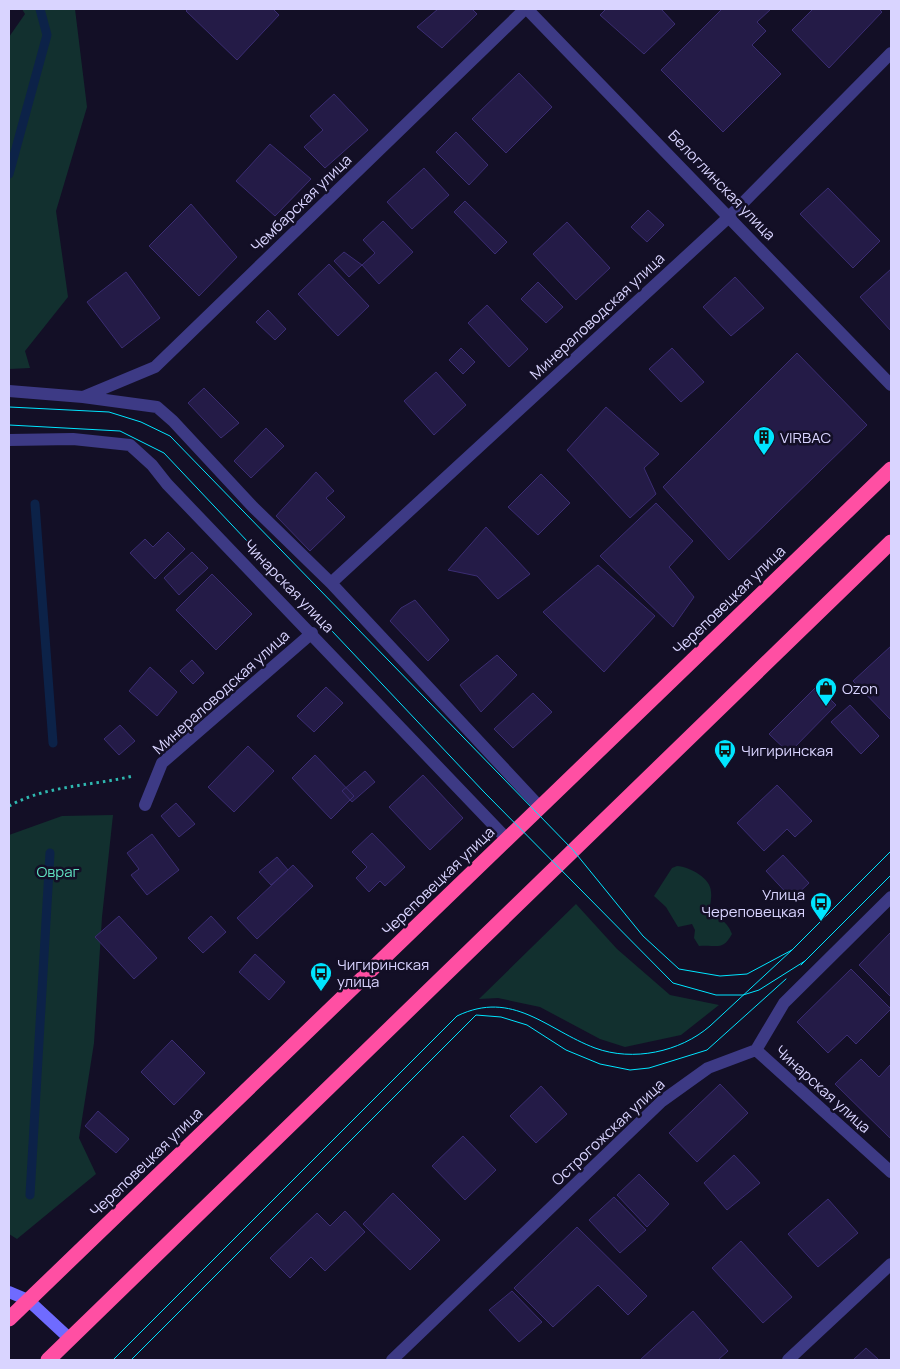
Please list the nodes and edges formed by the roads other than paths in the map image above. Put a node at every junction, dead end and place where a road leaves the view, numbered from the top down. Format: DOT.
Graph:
graph roads {
  1 [pos="526,9"];
  2 [pos="891,53"];
  3 [pos="730,216"];
  4 [pos="891,386"];
  5 [pos="9,391"];
  6 [pos="83,397"];
  7 [pos="9,440"];
  8 [pos="891,468"];
  9 [pos="891,542"];
  10 [pos="331,583"];
  11 [pos="312,633"];
  12 [pos="145,805"];
  13 [pos="540,807"];
  14 [pos="507,838"];
  15 [pos="891,897"];
  16 [pos="756,1050"];
  17 [pos="891,1172"];
  18 [pos="891,1264"];
  19 [pos="9,1292"];
  20 [pos="28,1300"];
  21 [pos="9,1320"];
  22 [pos="69,1338"];
  23 [pos="48,1360"];
  24 [pos="392,1360"];
  25 [pos="788,1360"];
  1 -- 3 [label="street, Белоглинская улица"];
  1 -- 6 [label="street, Чембарская улица"];
  2 -- 3 [label="street, Минераловодская улица"];
  3 -- 4 [label="street, Белоглинская улица"];
  3 -- 10 [label="street, Минераловодская улица"];
  5 -- 6 [label="street, Чинарская улица"];
  6 -- 10 [label="street, Чинарская улица"];
  7 -- 11 [label="street, Чинарская улица"];
  8 -- 13 [label="highway, Череповецкая улица"];
  9 -- 22 [label="highway"];
  10 -- 13 [label="street, Чинарская улица"];
  11 -- 12 [label="street, Минераловодская улица"];
  11 -- 14 [label="street, Чинарская улица"];
  13 -- 14 [label="highway, Череповецкая улица"];
  14 -- 20 [label="highway, Череповецкая улица"];
  15 -- 16 [label="street"];
  16 -- 17 [label="street, Чинарская улица"];
  16 -- 24 [label="street, Острогожская улица"];
  18 -- 25 [label="street"];
  19 -- 20 [label="street"];
  20 -- 21 [label="highway, Череповецкая улица"];
  20 -- 22 [label="street"];
  22 -- 23 [label="highway"];
}
